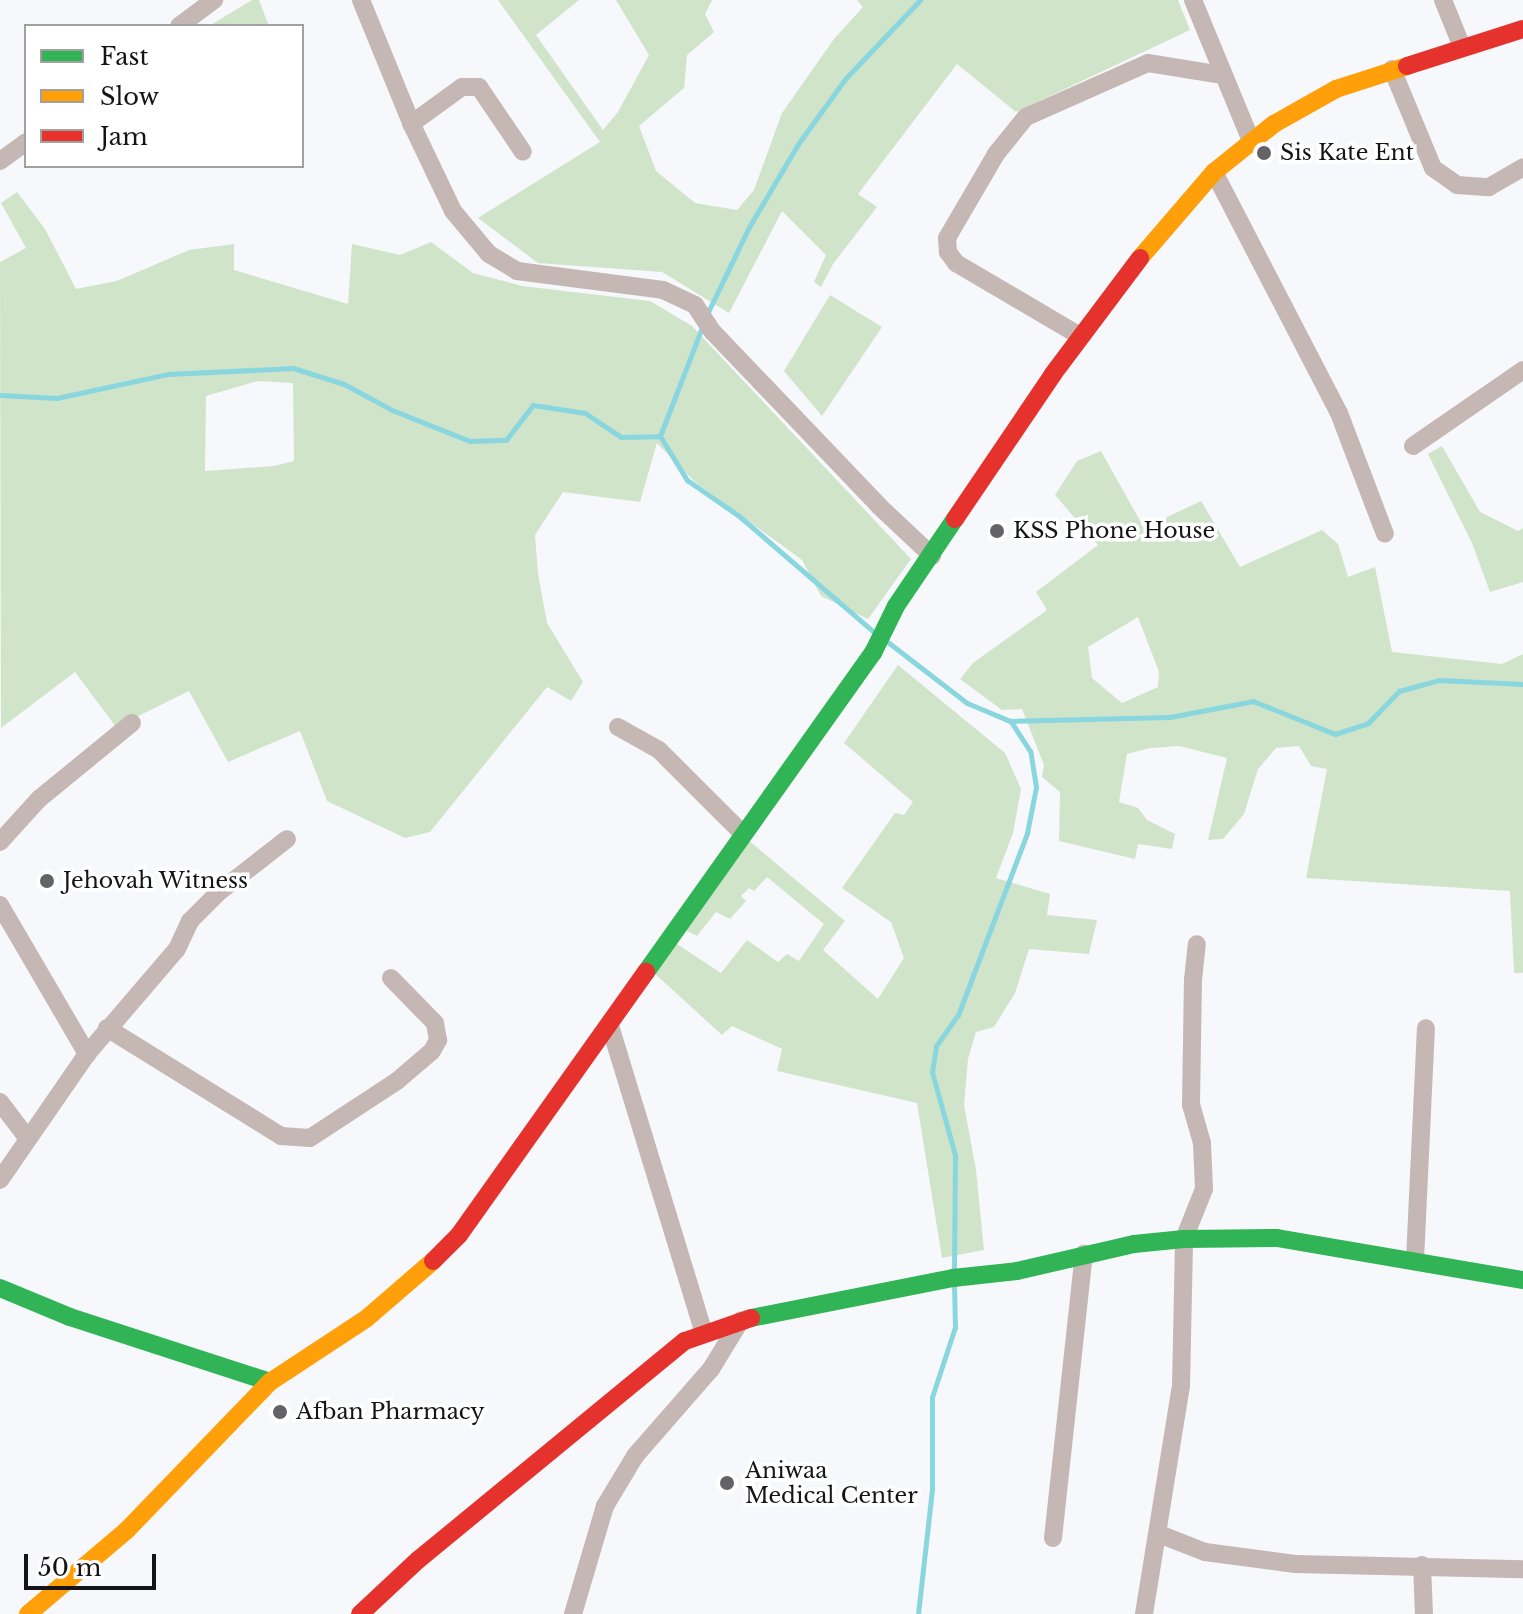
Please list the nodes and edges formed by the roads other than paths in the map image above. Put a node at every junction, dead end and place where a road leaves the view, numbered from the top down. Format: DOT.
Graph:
graph roads {
  1 [pos="214,0"];
  2 [pos="361,0"];
  3 [pos="1193,0"];
  4 [pos="1443,0"];
  5 [pos="182,24"];
  6 [pos="1523,29"];
  7 [pos="1462,47"];
  8 [pos="1392,69"];
  9 [pos="1223,75"];
  10 [pos="411,124"];
  11 [pos="1251,141"];
  12 [pos="24,143"];
  13 [pos="523,152"];
  14 [pos="0,161"];
  15 [pos="1523,167"];
  16 [pos="1214,172"];
  17 [pos="1080,336"];
  18 [pos="1523,370"];
  19 [pos="1413,446"];
  20 [pos="1385,534"];
  21 [pos="932,556"];
  22 [pos="132,723"];
  23 [pos="618,727"];
  24 [pos="742,833"];
  25 [pos="287,839"];
  26 [pos="0,842"];
  27 [pos="0,905"];
  28 [pos="1197,944"];
  29 [pos="391,978"];
  30 [pos="610,1026"];
  31 [pos="107,1028"];
  32 [pos="1426,1028"];
  33 [pos="87,1054"];
  34 [pos="0,1102"];
  35 [pos="28,1139"];
  36 [pos="0,1180"];
  37 [pos="1184,1239"];
  38 [pos="1084,1254"];
  39 [pos="1415,1260"];
  40 [pos="1523,1280"];
  41 [pos="0,1288"];
  42 [pos="741,1320"];
  43 [pos="703,1331"];
  44 [pos="270,1382"];
  45 [pos="1159,1534"];
  46 [pos="1053,1538"];
  47 [pos="1422,1565"];
  48 [pos="1523,1569"];
  49 [pos="28,1614"];
  50 [pos="360,1614"];
  51 [pos="573,1614"];
  52 [pos="1144,1614"];
  53 [pos="1424,1614"];
  1 -- 5 [label="street"];
  2 -- 10 [label="street"];
  3 -- 9 [label="street"];
  4 -- 7 [label="street"];
  6 -- 7 [label="street"];
  7 -- 8 [label="street"];
  8 -- 11 [label="street"];
  8 -- 15 [label="street"];
  9 -- 11 [label="street"];
  9 -- 17 [label="street"];
  10 -- 13 [label="street"];
  10 -- 21 [label="street"];
  11 -- 16 [label="street"];
  12 -- 14 [label="street"];
  16 -- 17 [label="street"];
  16 -- 20 [label="street"];
  17 -- 21 [label="street"];
  18 -- 19 [label="street"];
  21 -- 24 [label="street"];
  22 -- 26 [label="street"];
  23 -- 24 [label="street"];
  24 -- 30 [label="street"];
  25 -- 31 [label="street"];
  27 -- 33 [label="street"];
  28 -- 37 [label="street"];
  29 -- 31 [label="street"];
  30 -- 43 [label="street"];
  30 -- 44 [label="street"];
  31 -- 33 [label="street"];
  32 -- 39 [label="street"];
  33 -- 35 [label="street"];
  34 -- 35 [label="street"];
  35 -- 36 [label="street"];
  37 -- 38 [label="street"];
  37 -- 39 [label="street"];
  37 -- 45 [label="street"];
  38 -- 42 [label="street"];
  38 -- 46 [label="street"];
  39 -- 40 [label="street"];
  41 -- 44 [label="street"];
  42 -- 43 [label="street"];
  42 -- 51 [label="street"];
  43 -- 50 [label="street"];
  44 -- 49 [label="street"];
  45 -- 47 [label="street"];
  45 -- 52 [label="street"];
  47 -- 48 [label="street"];
  47 -- 53 [label="street"];
}
